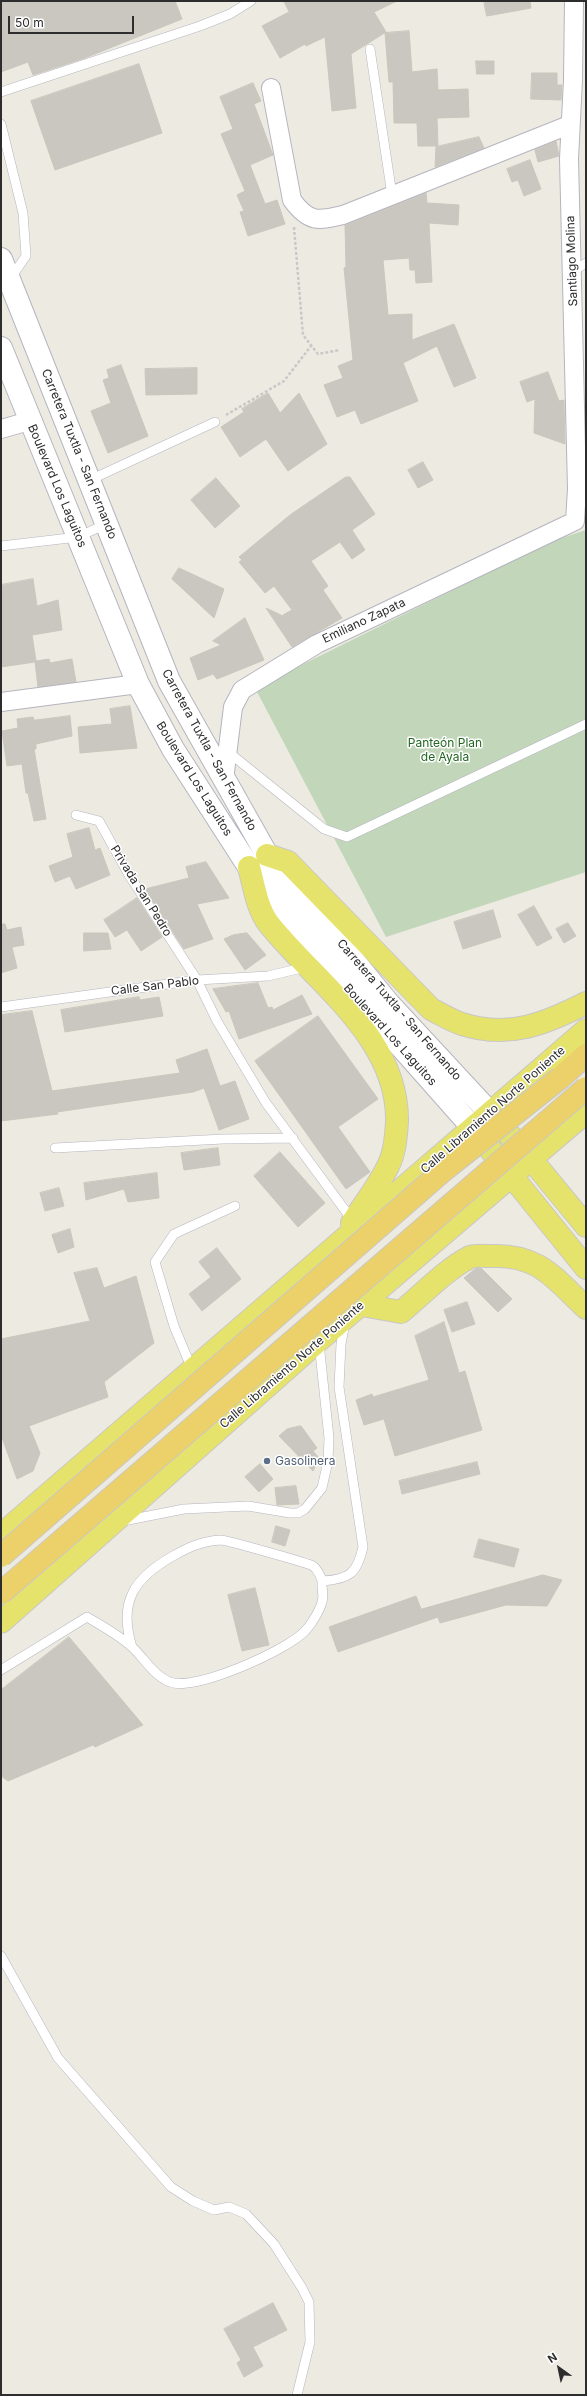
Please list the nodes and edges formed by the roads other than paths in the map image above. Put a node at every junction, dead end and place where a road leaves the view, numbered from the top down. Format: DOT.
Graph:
graph roads {
  1 [pos="251,1"];
  2 [pos="574,1"];
  3 [pos="370,49"];
  4 [pos="580,79"];
  5 [pos="271,88"];
  6 [pos="1,92"];
  7 [pos="1,124"];
  8 [pos="569,125"];
  9 [pos="392,195"];
  10 [pos="1,259"];
  11 [pos="580,267"];
  12 [pos="9,280"];
  13 [pos="1,348"];
  14 [pos="29,421"];
  15 [pos="215,422"];
  16 [pos="1,429"];
  17 [pos="90,480"];
  18 [pos="580,519"];
  19 [pos="107,523"];
  20 [pos="78,537"];
  21 [pos="1,546"];
  22 [pos="138,684"];
  23 [pos="1,702"];
  24 [pos="586,724"];
  25 [pos="227,751"];
  26 [pos="224,780"];
  27 [pos="76,815"];
  28 [pos="267,855"];
  29 [pos="249,867"];
  30 [pos="309,966"];
  31 [pos="197,980"];
  32 [pos="586,1003"];
  33 [pos="1,1007"];
  34 [pos="586,1030"];
  35 [pos="586,1056"];
  36 [pos="586,1088"];
  37 [pos="586,1112"];
  38 [pos="490,1113"];
  39 [pos="473,1128"];
  40 [pos="293,1138"];
  41 [pos="55,1148"];
  42 [pos="531,1159"];
  43 [pos="513,1175"];
  44 [pos="235,1206"];
  45 [pos="353,1221"];
  46 [pos="586,1226"];
  47 [pos="336,1246"];
  48 [pos="586,1268"];
  49 [pos="362,1304"];
  50 [pos="586,1308"];
  51 [pos="346,1319"];
  52 [pos="318,1341"];
  53 [pos="193,1369"];
  54 [pos="111,1524"];
  55 [pos="1,1535"];
  56 [pos="1,1556"];
  57 [pos="322,1581"];
  58 [pos="1,1592"];
  59 [pos="1,1622"];
  60 [pos="132,1647"];
  61 [pos="1,1670"];
  62 [pos="1,1956"];
  63 [pos="297,2395"];
  1 -- 6 [label="lane"];
  2 -- 4 [label="street, Santiago Molina"];
  3 -- 9 [label="lane"];
  4 -- 8 [label="street, Santiago Molina"];
  5 -- 9 [label="street"];
  7 -- 12 [label="lane"];
  8 -- 9 [label="street"];
  8 -- 11 [label="street, Santiago Molina"];
  10 -- 12 [label="main road, Carretera Tuxtla - San Fernando"];
  11 -- 18 [label="street, Santiago Molina"];
  12 -- 17 [label="main road, Carretera Tuxtla - San Fernando"];
  13 -- 14 [label="main road, Boulevard Los Laguitos"];
  14 -- 16 [label="street"];
  14 -- 20 [label="main road, Boulevard Los Laguitos"];
  15 -- 17 [label="lane"];
  17 -- 19 [label="main road, Carretera Tuxtla - San Fernando"];
  18 -- 25 [label="street, Emiliano Zapata"];
  19 -- 20 [label="lane"];
  19 -- 26 [label="main road, Carretera Tuxtla - San Fernando"];
  20 -- 21 [label="lane"];
  20 -- 22 [label="main road, Boulevard Los Laguitos"];
  22 -- 23 [label="street"];
  22 -- 29 [label="main road, Boulevard Los Laguitos"];
  24 -- 25 [label="lane"];
  25 -- 26 [label="street, Emiliano Zapata"];
  26 -- 28 [label="main road, Carretera Tuxtla - San Fernando"];
  27 -- 31 [label="lane, Privada San Pedro"];
  28 -- 32 [label="main road"];
  28 -- 38 [label="main road, Carretera Tuxtla - San Fernando"];
  29 -- 30 [label="main road"];
  29 -- 39 [label="main road, Boulevard Los Laguitos"];
  30 -- 31 [label="lane, Calle San Pablo"];
  30 -- 45 [label="main road"];
  31 -- 33 [label="lane, Calle San Pablo"];
  31 -- 40 [label="lane, Privada San Pedro"];
  34 -- 38 [label="main road, Calle Libramiento Norte Poniente"];
  35 -- 56 [label="highway, Calle Libramiento Norte Poniente, bridge"];
  36 -- 58 [label="highway, Calle Libramiento Norte Poniente, bridge"];
  37 -- 42 [label="main road, Calle Libramiento Norte Poniente"];
  38 -- 39 [label="main road, Calle Libramiento Norte Poniente"];
  38 -- 42 [label="main road"];
  39 -- 43 [label="main road"];
  39 -- 47 [label="main road, Calle Libramiento Norte Poniente"];
  40 -- 41 [label="lane"];
  40 -- 45 [label="lane, Privada San Pedro"];
  42 -- 43 [label="main road, Calle Libramiento Norte Poniente"];
  42 -- 46 [label="main road"];
  43 -- 48 [label="main road"];
  43 -- 49 [label="main road, Calle Libramiento Norte Poniente"];
  44 -- 53 [label="lane"];
  45 -- 47 [label="main road"];
  47 -- 53 [label="main road, Calle Libramiento Norte Poniente"];
  49 -- 50 [label="main road"];
  49 -- 51 [label="main road, Calle Libramiento Norte Poniente"];
  51 -- 52 [label="main road, Calle Libramiento Norte Poniente"];
  51 -- 57 [label="lane"];
  52 -- 54 [label="main road, Calle Libramiento Norte Poniente"];
  52 -- 54 [label="lane"];
  53 -- 55 [label="main road, Calle Libramiento Norte Poniente"];
  54 -- 59 [label="main road, Calle Libramiento Norte Poniente"];
  57 -- 60 [label="lane"];
  57 -- 60 [label="lane"];
  60 -- 61 [label="lane"];
  62 -- 63 [label="lane"];
}
